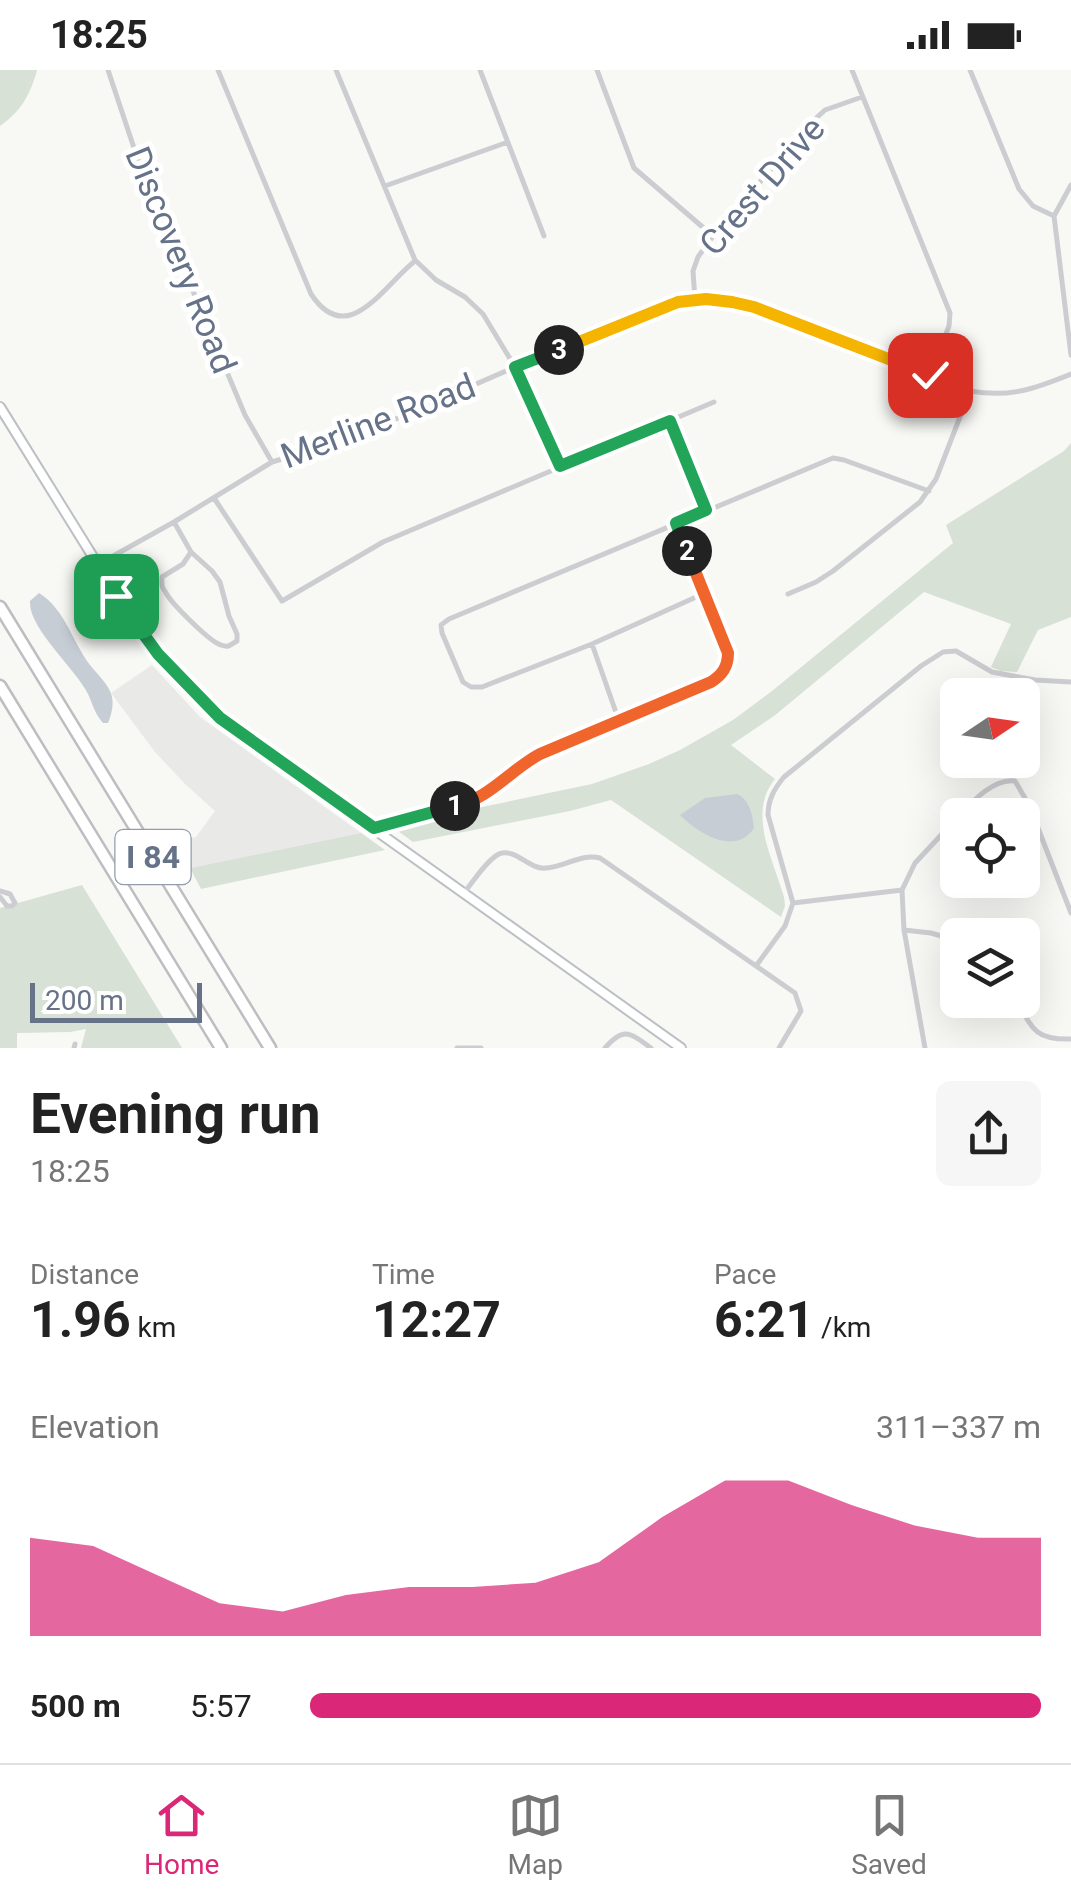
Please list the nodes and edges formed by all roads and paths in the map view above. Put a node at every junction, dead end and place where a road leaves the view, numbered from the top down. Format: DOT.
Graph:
graph roads {
  1 [pos="108,70"];
  2 [pos="218,70"];
  3 [pos="336,70"];
  4 [pos="480,70"];
  5 [pos="597,70"];
  6 [pos="852,70"];
  7 [pos="970,70"];
  8 [pos="863,96"];
  9 [pos="508,142"];
  10 [pos="1071,185"];
  11 [pos="385,186"];
  12 [pos="1054,216"];
  13 [pos="544,236"];
  14 [pos="713,236"];
  15 [pos="415,260"];
  16 [pos="695,300"];
  17 [pos="1071,354"];
  18 [pos="515,367"];
  19 [pos="1071,374"];
  20 [pos="930,375"];
  21 [pos="970,391"];
  22 [pos="714,402"];
  23 [pos="0,407"];
  24 [pos="670,421"];
  25 [pos="272,462"];
  26 [pos="560,466"];
  27 [pos="929,491"];
  28 [pos="214,498"];
  29 [pos="706,510"];
  30 [pos="174,522"];
  31 [pos="676,523"];
  32 [pos="191,552"];
  33 [pos="97,565"];
  34 [pos="705,594"];
  35 [pos="788,594"];
  36 [pos="0,607"];
  37 [pos="592,644"];
  38 [pos="1071,682"];
  39 [pos="0,686"];
  40 [pos="620,721"];
  41 [pos="979,798"];
  42 [pos="1026,798"];
  43 [pos="374,828"];
  44 [pos="1040,831"];
  45 [pos="940,836"];
  46 [pos="902,890"];
  47 [pos="464,893"];
  48 [pos="794,903"];
  49 [pos="1071,912"];
  50 [pos="904,930"];
  51 [pos="940,935"];
  52 [pos="756,966"];
  53 [pos="1026,1018"];
  54 [pos="1071,1039"];
  55 [pos="221,1048"];
  56 [pos="270,1048"];
  57 [pos="458,1048"];
  58 [pos="482,1048"];
  59 [pos="606,1048"];
  60 [pos="650,1048"];
  61 [pos="681,1048"];
  62 [pos="779,1048"];
  63 [pos="925,1048"];
  1 -- 25 [label="street, Discovery Road"];
  2 -- 15 [label="street"];
  3 -- 11 [label="street"];
  4 -- 9 [label="street"];
  5 -- 14 [label="street"];
  6 -- 8 [label="street"];
  7 -- 12 [label="street"];
  8 -- 14 [label="street, Crest Drive"];
  8 -- 20 [label="street"];
  9 -- 11 [label="street"];
  9 -- 13 [label="street"];
  10 -- 12 [label="street"];
  11 -- 15 [label="street"];
  12 -- 17 [label="street"];
  14 -- 16 [label="street, Crest Drive"];
  15 -- 18 [label="street"];
  16 -- 18 [label="street, Merline Road"];
  16 -- 20 [label="street, Merline Road"];
  18 -- 25 [label="street, Merline Road"];
  18 -- 26 [label="street"];
  19 -- 21 [label="street, Merline Road"];
  20 -- 21 [label="street, Merline Road"];
  21 -- 27 [label="street"];
  22 -- 24 [label="street"];
  23 -- 33 [label="main road"];
  24 -- 26 [label="street"];
  24 -- 29 [label="street"];
  25 -- 28 [label="street, Merline Road"];
  26 -- 28 [label="street"];
  27 -- 29 [label="street"];
  27 -- 35 [label="street"];
  28 -- 30 [label="street, Merline Road"];
  29 -- 31 [label="street"];
  30 -- 32 [label="street"];
  30 -- 33 [label="street, Merline Road"];
  31 -- 34 [label="street"];
  31 -- 37 [label="street"];
  32 -- 32 [label="street"];
  33 -- 43 [label="main road"];
  34 -- 37 [label="street"];
  34 -- 40 [label="street"];
  36 -- 56 [label="highway, I 84"];
  37 -- 40 [label="street"];
  38 -- 48 [label="street"];
  39 -- 55 [label="highway, I 84"];
  40 -- 43 [label="street"];
  41 -- 42 [label="street"];
  43 -- 47 [label="main road"];
  44 -- 49 [label="street"];
  45 -- 46 [label="street"];
  46 -- 48 [label="street"];
  46 -- 50 [label="street"];
  47 -- 52 [label="street"];
  47 -- 61 [label="main road"];
  48 -- 52 [label="street"];
  50 -- 51 [label="street"];
  50 -- 63 [label="street"];
  52 -- 62 [label="street"];
  53 -- 54 [label="street"];
  57 -- 58 [label="street"];
  59 -- 60 [label="street"];
}
